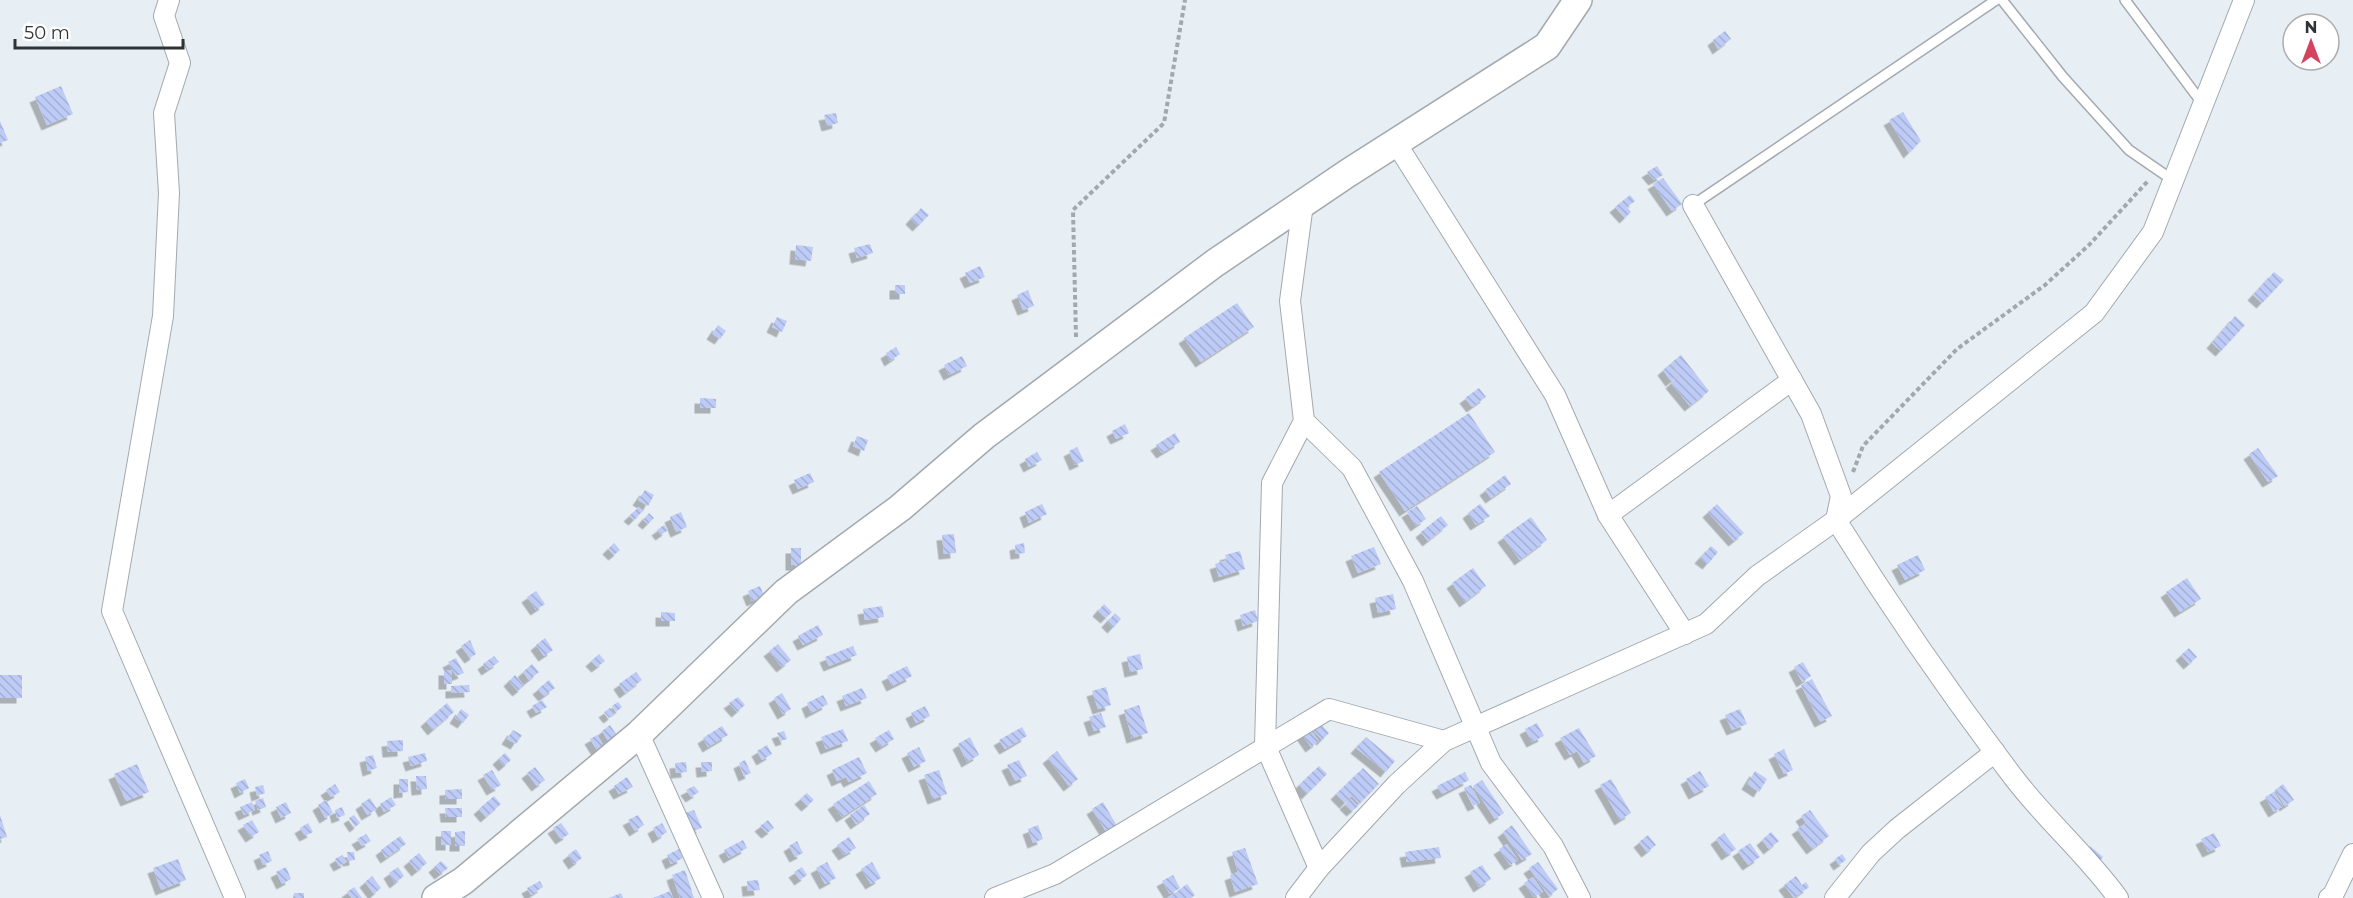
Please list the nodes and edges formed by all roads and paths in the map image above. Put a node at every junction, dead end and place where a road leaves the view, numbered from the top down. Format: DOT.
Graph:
graph roads {
  1 [pos="169,0"];
  2 [pos="1185,0"];
  3 [pos="1578,0"];
  4 [pos="1996,0"];
  5 [pos="2002,0"];
  6 [pos="2125,0"];
  7 [pos="2244,0"];
  8 [pos="2204,105"];
  9 [pos="1396,143"];
  10 [pos="2157,169"];
  11 [pos="2174,181"];
  12 [pos="1303,204"];
  13 [pos="1694,205"];
  14 [pos="1077,367"];
  15 [pos="1792,380"];
  16 [pos="1304,421"];
  17 [pos="1851,478"];
  18 [pos="1608,515"];
  19 [pos="1836,520"];
  20 [pos="1685,634"];
  21 [pos="1474,727"];
  22 [pos="639,734"];
  23 [pos="1444,741"];
  24 [pos="1265,746"];
  25 [pos="1995,752"];
  26 [pos="2353,854"];
  27 [pos="1318,868"];
  28 [pos="235,898"];
  29 [pos="436,898"];
  30 [pos="713,898"];
  31 [pos="995,898"];
  32 [pos="1296,898"];
  33 [pos="1580,898"];
  34 [pos="1835,898"];
  35 [pos="2118,898"];
  36 [pos="2329,898"];
  1 -- 28 [label="street"];
  2 -- 14 [label="path"];
  3 -- 9 [label="main road"];
  4 -- 13 [label="lane"];
  5 -- 10 [label="lane"];
  6 -- 8 [label="lane"];
  7 -- 8 [label="street"];
  8 -- 11 [label="street"];
  9 -- 12 [label="main road"];
  9 -- 18 [label="street"];
  10 -- 11 [label="lane"];
  10 -- 17 [label="path"];
  11 -- 19 [label="street"];
  12 -- 14 [label="main road"];
  12 -- 16 [label="street"];
  13 -- 15 [label="street"];
  14 -- 22 [label="main road"];
  15 -- 18 [label="street"];
  15 -- 19 [label="street"];
  16 -- 21 [label="street"];
  16 -- 24 [label="street"];
  18 -- 20 [label="street"];
  19 -- 20 [label="street"];
  19 -- 25 [label="street"];
  20 -- 21 [label="street"];
  21 -- 23 [label="street"];
  21 -- 33 [label="street"];
  22 -- 29 [label="main road"];
  22 -- 30 [label="street"];
  23 -- 24 [label="street"];
  23 -- 27 [label="street"];
  24 -- 27 [label="street"];
  24 -- 31 [label="street"];
  25 -- 34 [label="street"];
  25 -- 35 [label="street"];
  26 -- 36 [label="street"];
  27 -- 32 [label="street"];
}
